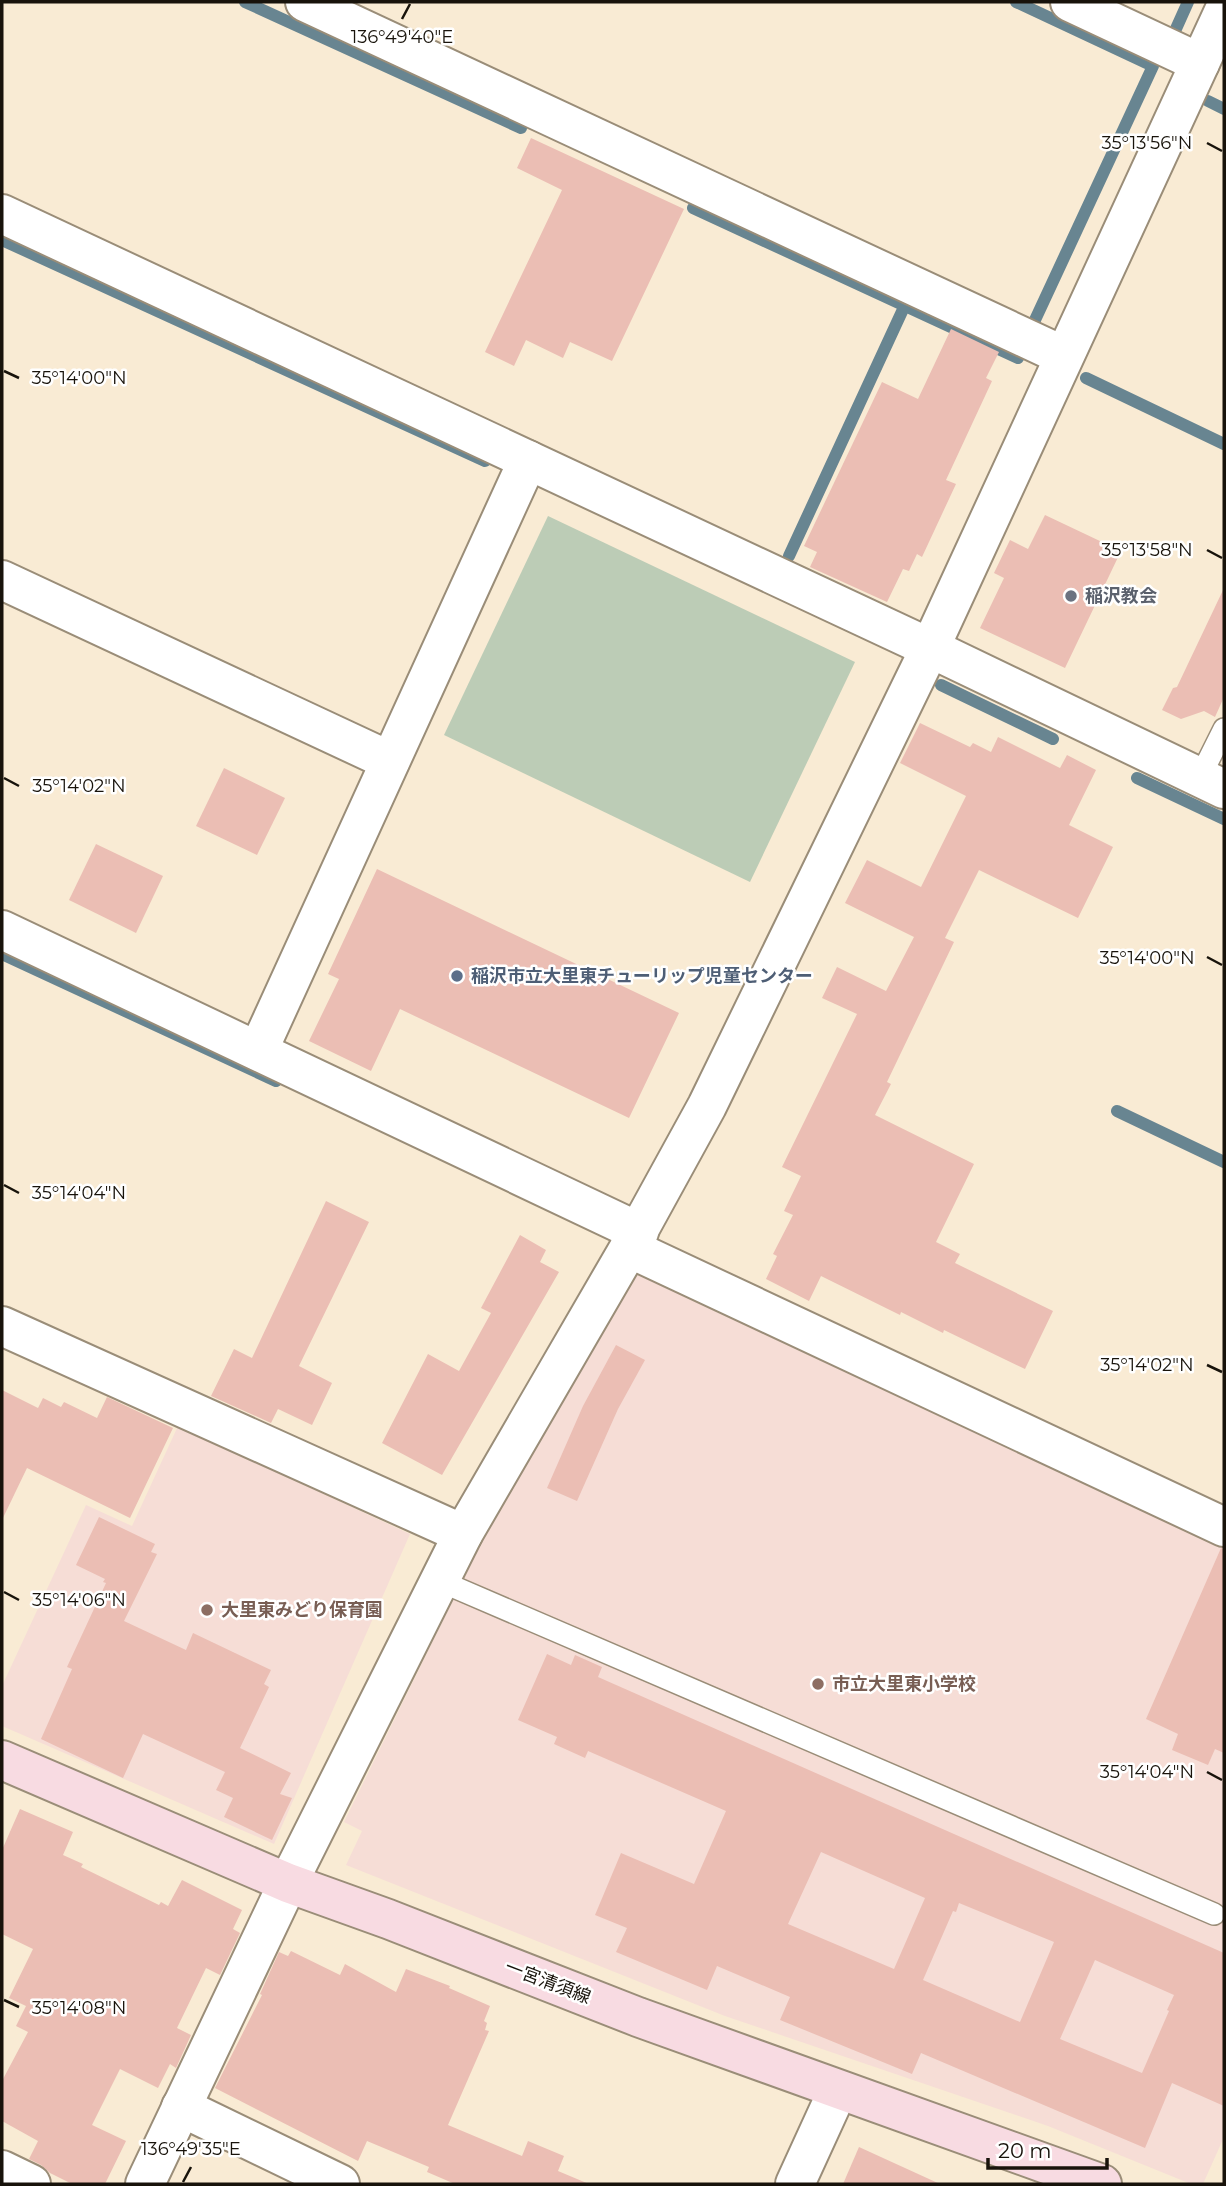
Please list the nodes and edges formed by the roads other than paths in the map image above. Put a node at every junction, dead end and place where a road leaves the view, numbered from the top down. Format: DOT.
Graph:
graph roads {
  1 [pos="305,2"];
  2 [pos="1070,2"];
  3 [pos="1224,11"];
  4 [pos="1207,73"];
  5 [pos="2,214"];
  6 [pos="1065,356"];
  7 [pos="528,460"];
  8 [pos="2,580"];
  9 [pos="930,648"];
  10 [pos="1224,729"];
  11 [pos="390,761"];
  12 [pos="1212,783"];
  13 [pos="2,930"];
  14 [pos="258,1051"];
  15 [pos="634,1240"];
  16 [pos="2,1326"];
  17 [pos="1224,1527"];
  18 [pos="463,1534"];
  19 [pos="440,1581"];
  20 [pos="2,1760"];
  21 [pos="288,1883"];
  22 [pos="1214,1914"];
  23 [pos="838,2090"];
  24 [pos="181,2108"];
  25 [pos="2,2170"];
  26 [pos="31,2184"];
  27 [pos="145,2184"];
  28 [pos="340,2184"];
  29 [pos="795,2184"];
  30 [pos="1102,2184"];
  1 -- 6 [label="street"];
  2 -- 4 [label="street"];
  3 -- 4 [label="street"];
  4 -- 6 [label="street"];
  5 -- 7 [label="street"];
  6 -- 9 [label="street"];
  7 -- 9 [label="street"];
  7 -- 11 [label="street"];
  8 -- 11 [label="street"];
  9 -- 12 [label="street"];
  9 -- 15 [label="street"];
  10 -- 12 [label="lane"];
  11 -- 14 [label="street"];
  13 -- 14 [label="street"];
  14 -- 15 [label="street"];
  15 -- 17 [label="street"];
  15 -- 18 [label="street"];
  16 -- 18 [label="street"];
  18 -- 19 [label="street"];
  19 -- 21 [label="street"];
  19 -- 22 [label="lane"];
  20 -- 21 [label="main road, 一宮清須線"];
  21 -- 23 [label="main road, 一宮清須線"];
  21 -- 24 [label="street"];
  23 -- 29 [label="street"];
  23 -- 30 [label="main road, 一宮清須線"];
  24 -- 27 [label="street"];
  24 -- 28 [label="street"];
  25 -- 26 [label="street"];
}
